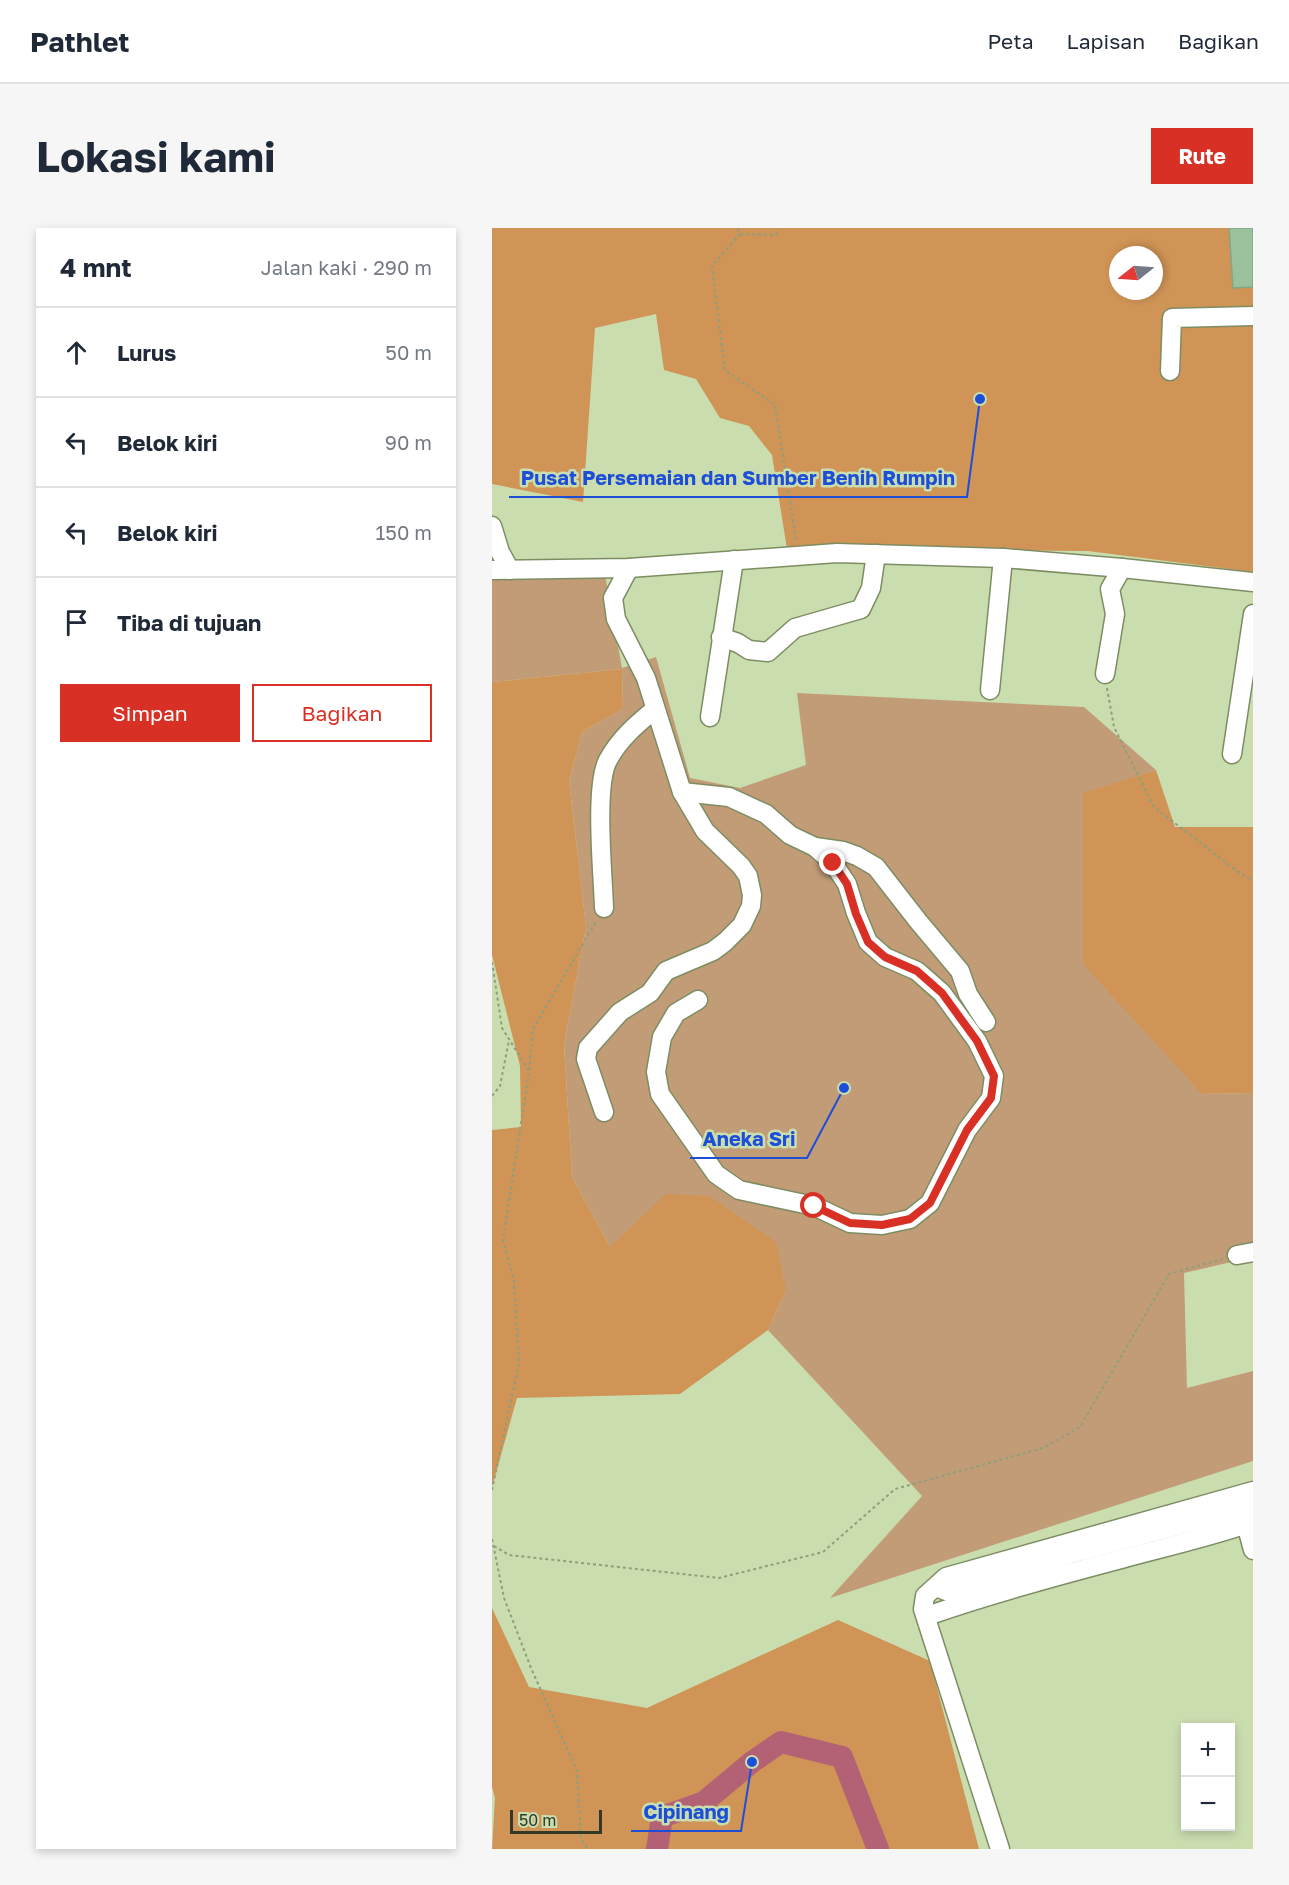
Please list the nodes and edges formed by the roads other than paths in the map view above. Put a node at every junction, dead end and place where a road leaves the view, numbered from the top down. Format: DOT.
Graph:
graph roads {
  1 [pos="1253,316"];
  2 [pos="1170,371"];
  3 [pos="492,526"];
  4 [pos="876,554"];
  5 [pos="1003,558"];
  6 [pos="734,560"];
  7 [pos="629,568"];
  8 [pos="1122,568"];
  9 [pos="501,570"];
  10 [pos="1253,582"];
  11 [pos="1253,614"];
  12 [pos="721,637"];
  13 [pos="1105,674"];
  14 [pos="990,690"];
  15 [pos="655,709"];
  16 [pos="710,717"];
  17 [pos="1232,754"];
  18 [pos="682,792"];
  19 [pos="815,847"];
  20 [pos="604,908"];
  21 [pos="698,1000"];
  22 [pos="986,1022"];
  23 [pos="604,1112"];
  24 [pos="1253,1491"];
  25 [pos="1253,1506"];
  26 [pos="1249,1523"];
  27 [pos="1253,1550"];
  28 [pos="936,1587"];
  29 [pos="927,1616"];
  30 [pos="1000,1849"];
  1 -- 2 [label="street"];
  3 -- 9 [label="street"];
  4 -- 5 [label="street"];
  4 -- 6 [label="street"];
  4 -- 12 [label="street"];
  5 -- 8 [label="street"];
  5 -- 14 [label="street"];
  6 -- 7 [label="street"];
  6 -- 12 [label="street"];
  7 -- 9 [label="street"];
  7 -- 15 [label="street"];
  8 -- 10 [label="street"];
  8 -- 13 [label="street"];
  11 -- 17 [label="street"];
  12 -- 16 [label="street"];
  15 -- 18 [label="street"];
  15 -- 20 [label="street"];
  18 -- 19 [label="street"];
  18 -- 23 [label="street"];
  19 -- 21 [label="street"];
  19 -- 22 [label="street"];
  24 -- 28 [label="street"];
  25 -- 28 [label="street"];
  26 -- 27 [label="street"];
  26 -- 29 [label="street"];
  28 -- 29 [label="street"];
  29 -- 30 [label="street"];
}
